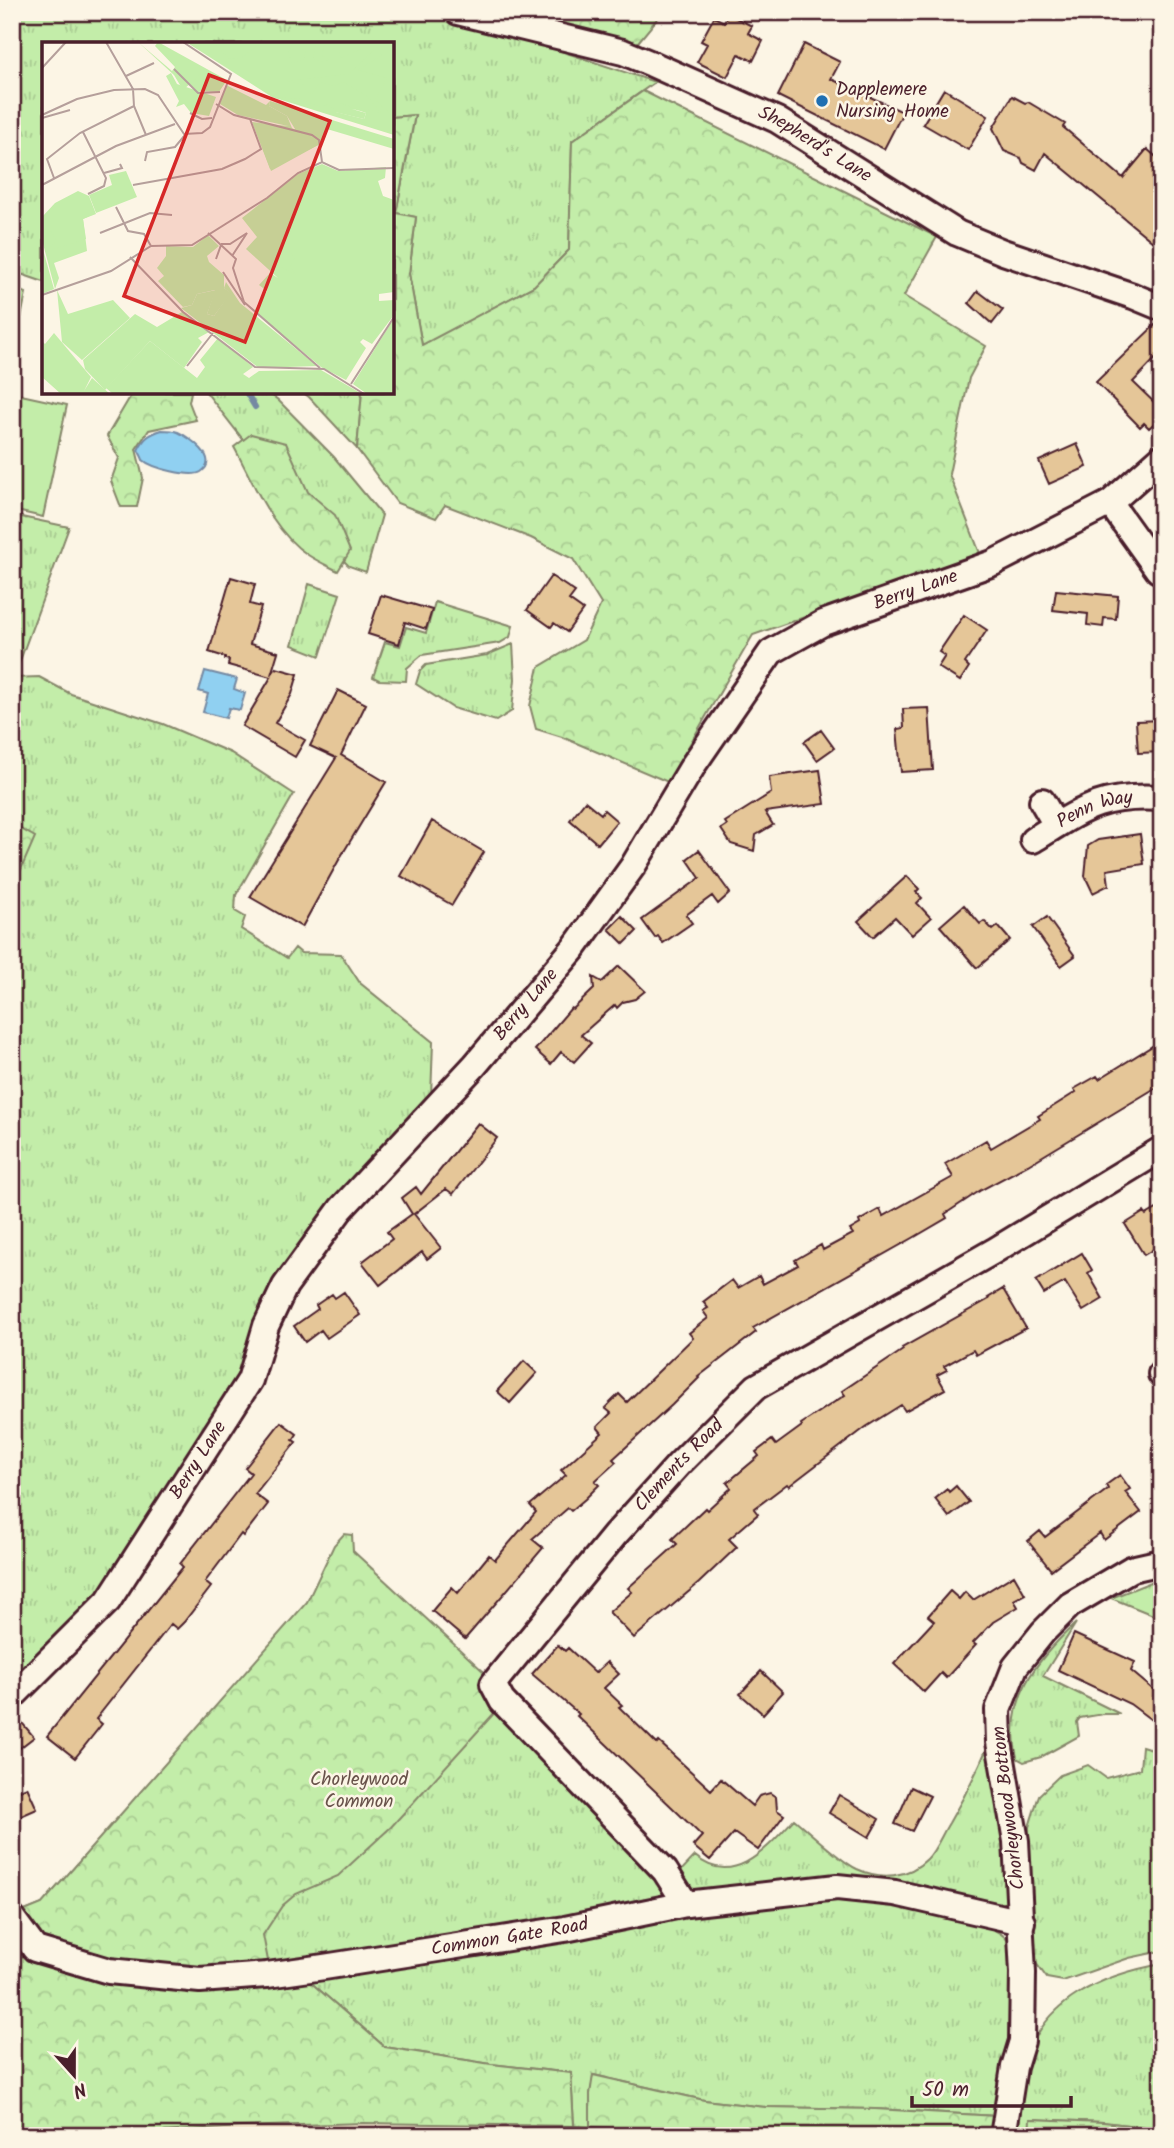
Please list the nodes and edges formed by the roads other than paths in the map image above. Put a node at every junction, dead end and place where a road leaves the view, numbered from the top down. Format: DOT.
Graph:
graph roads {
  1 [pos="458,12"];
  2 [pos="1162,307"];
  3 [pos="1162,457"];
  4 [pos="1110,503"];
  5 [pos="1162,571"];
  6 [pos="1162,798"];
  7 [pos="1042,801"];
  8 [pos="1056,825"];
  9 [pos="1033,840"];
  10 [pos="1162,1149"];
  11 [pos="1162,1562"];
  12 [pos="12,1697"];
  13 [pos="686,1904"];
  14 [pos="12,1917"];
  15 [pos="1022,1922"];
  16 [pos="1003,2134"];
  1 -- 2 [label="street, Shepherd's Lane"];
  3 -- 4 [label="street, Berry Lane"];
  4 -- 5 [label="street"];
  4 -- 12 [label="street, Berry Lane"];
  6 -- 8 [label="street, Penn Way"];
  7 -- 8 [label="street"];
  8 -- 9 [label="street, Penn Way"];
  10 -- 13 [label="street, Clements Road"];
  11 -- 15 [label="street, Chorleywood Bottom"];
  13 -- 14 [label="street, Common Gate Road"];
  13 -- 15 [label="street, Common Gate Road"];
  15 -- 16 [label="street, Chorleywood Bottom"];
}
